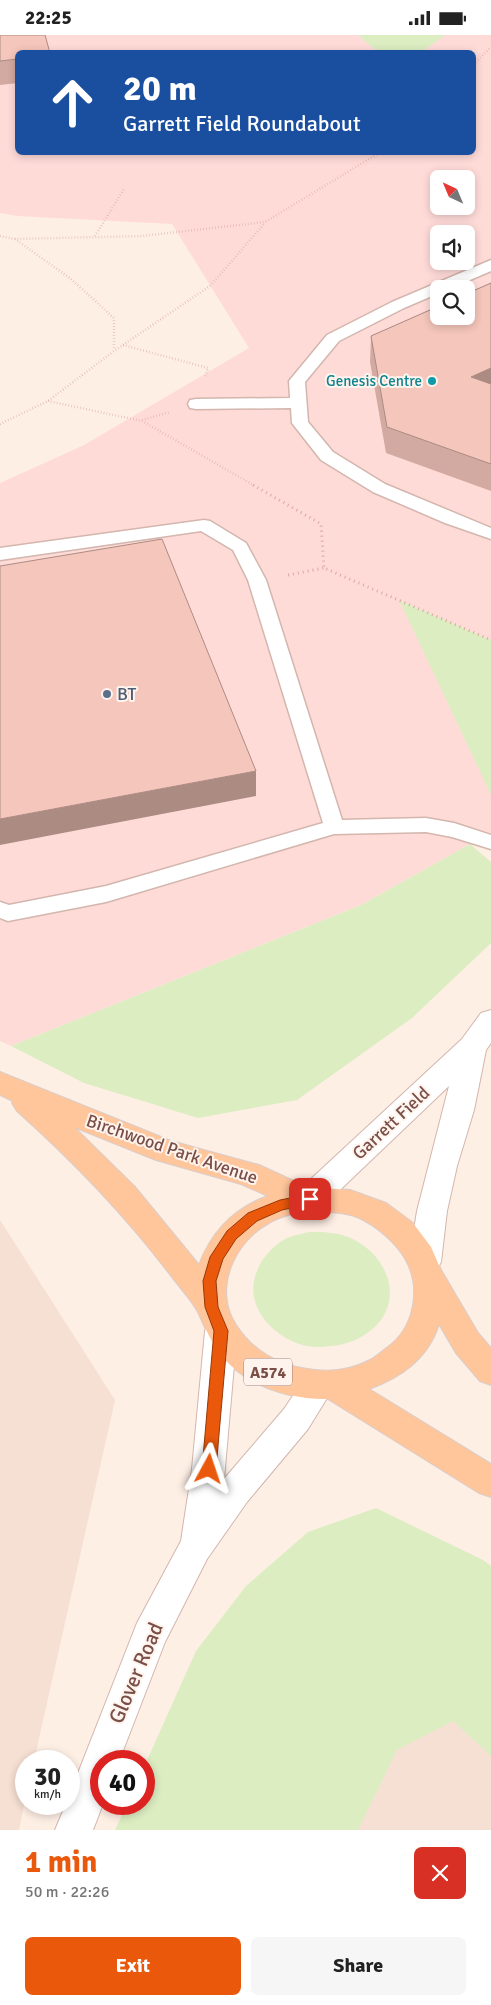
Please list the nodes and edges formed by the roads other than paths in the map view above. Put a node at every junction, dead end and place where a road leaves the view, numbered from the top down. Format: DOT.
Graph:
graph roads {
  1 [pos="491,265"];
  2 [pos="298,403"];
  3 [pos="196,404"];
  4 [pos="491,534"];
  5 [pos="0,554"];
  6 [pos="334,827"];
  7 [pos="491,842"];
  8 [pos="0,910"];
  9 [pos="491,1021"];
  10 [pos="472,1047"];
  11 [pos="6,1086"];
  12 [pos="308,1199"];
  13 [pos="428,1270"];
  14 [pos="216,1319"];
  15 [pos="491,1371"];
  16 [pos="326,1385"];
  17 [pos="491,1482"];
  18 [pos="195,1548"];
  19 [pos="74,1830"];
  1 -- 2 [label="lane"];
  2 -- 3 [label="lane"];
  2 -- 4 [label="lane"];
  5 -- 6 [label="lane"];
  6 -- 7 [label="lane"];
  6 -- 8 [label="lane"];
  9 -- 10 [label="street, Garrett Field"];
  10 -- 12 [label="street, Garrett Field"];
  10 -- 13 [label="street, Garrett Field"];
  11 -- 12 [label="main road, Birchwood Park Avenue / A574"];
  11 -- 14 [label="main road, Birchwood Park Avenue / A574"];
  12 -- 13 [label="main road, A574"];
  12 -- 14 [label="main road, A574"];
  13 -- 15 [label="main road, A574"];
  13 -- 16 [label="main road, A574"];
  14 -- 16 [label="main road, A574"];
  14 -- 18 [label="street, Glover Road"];
  16 -- 17 [label="main road, A574"];
  16 -- 18 [label="street, Glover Road"];
  18 -- 19 [label="street, Glover Road"];
}
